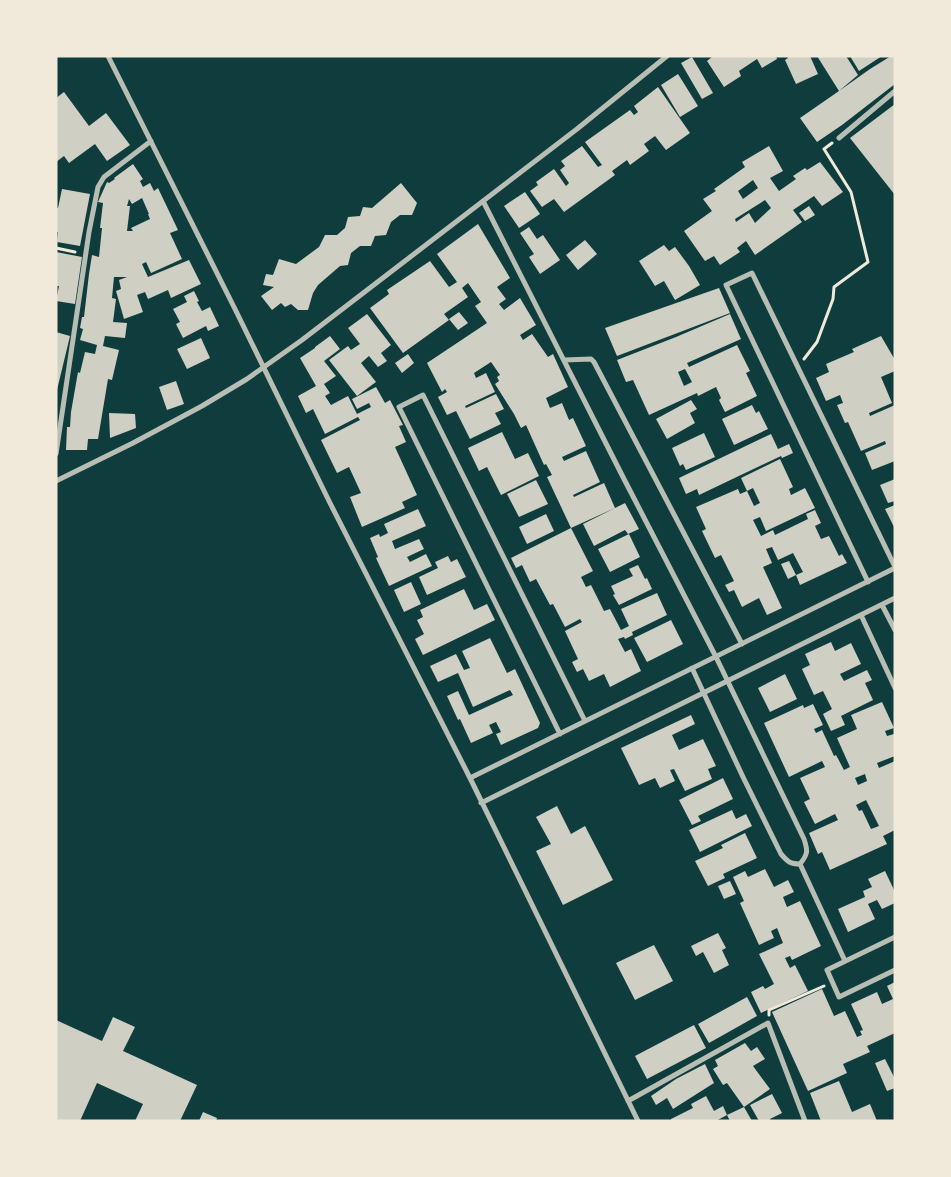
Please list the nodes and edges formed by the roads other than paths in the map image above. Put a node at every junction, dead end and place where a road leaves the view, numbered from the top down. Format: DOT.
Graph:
graph roads {
  1 [pos="108,56"];
  2 [pos="667,56"];
  3 [pos="895,91"];
  4 [pos="839,138"];
  5 [pos="151,141"];
  6 [pos="483,201"];
  7 [pos="564,360"];
  8 [pos="263,367"];
  9 [pos="56,454"];
  10 [pos="56,481"];
  11 [pos="895,568"];
  12 [pos="868,582"];
  13 [pos="895,598"];
  14 [pos="882,604"];
  15 [pos="861,615"];
  16 [pos="895,630"];
  17 [pos="742,644"];
  18 [pos="716,656"];
  19 [pos="692,668"];
  20 [pos="728,681"];
  21 [pos="895,688"];
  22 [pos="704,693"];
  23 [pos="585,721"];
  24 [pos="560,734"];
  25 [pos="470,778"];
  26 [pos="482,803"];
  27 [pos="800,864"];
  28 [pos="895,937"];
  29 [pos="845,961"];
  30 [pos="895,970"];
  31 [pos="628,1101"];
  32 [pos="638,1121"];
  33 [pos="805,1121"];
  1 -- 5 [label="street"];
  2 -- 6 [label="street"];
  3 -- 4 [label="street"];
  5 -- 8 [label="street"];
  5 -- 9 [label="street"];
  6 -- 7 [label="street"];
  6 -- 8 [label="street"];
  7 -- 17 [label="street"];
  7 -- 18 [label="street"];
  8 -- 10 [label="street"];
  8 -- 25 [label="street"];
  11 -- 12 [label="street"];
  11 -- 12 [label="street"];
  12 -- 17 [label="street"];
  13 -- 14 [label="street"];
  14 -- 15 [label="street"];
  14 -- 16 [label="street"];
  15 -- 20 [label="street"];
  15 -- 21 [label="street"];
  17 -- 18 [label="street"];
  18 -- 19 [label="street"];
  18 -- 20 [label="street"];
  19 -- 22 [label="street"];
  19 -- 23 [label="street"];
  20 -- 22 [label="street"];
  20 -- 27 [label="street"];
  22 -- 26 [label="street"];
  22 -- 27 [label="street"];
  23 -- 24 [label="street"];
  23 -- 24 [label="street"];
  24 -- 25 [label="street"];
  25 -- 26 [label="street"];
  26 -- 31 [label="street"];
  27 -- 29 [label="street"];
  28 -- 29 [label="street"];
  29 -- 30 [label="street"];
  31 -- 32 [label="street"];
  31 -- 33 [label="street"];
}
